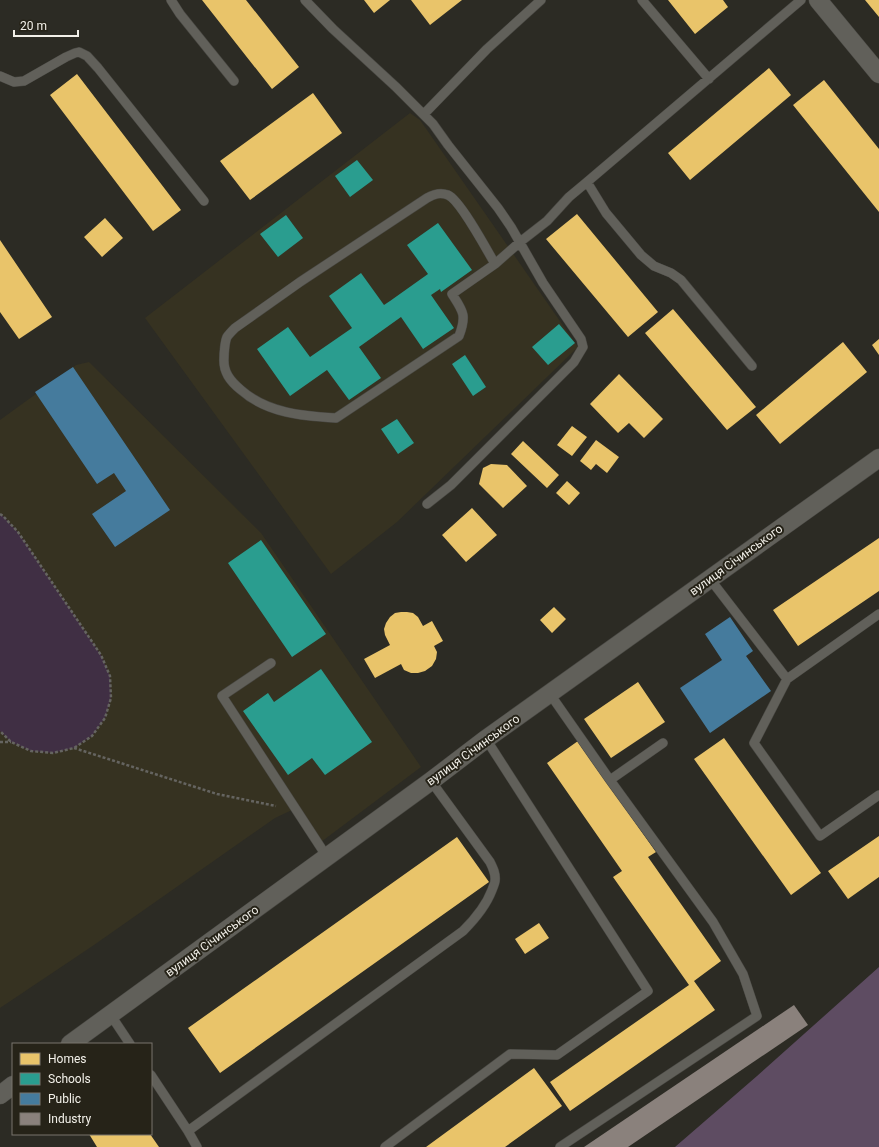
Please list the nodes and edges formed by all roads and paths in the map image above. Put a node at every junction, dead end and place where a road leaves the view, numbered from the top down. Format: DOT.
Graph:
graph roads {
  1 [pos="171,0"];
  2 [pos="305,0"];
  3 [pos="541,0"];
  4 [pos="642,0"];
  5 [pos="801,0"];
  6 [pos="818,0"];
  7 [pos="879,74"];
  8 [pos="0,76"];
  9 [pos="709,79"];
  10 [pos="234,81"];
  11 [pos="424,114"];
  12 [pos="587,182"];
  13 [pos="204,201"];
  14 [pos="520,242"];
  15 [pos="495,264"];
  16 [pos="752,366"];
  17 [pos="879,458"];
  18 [pos="427,504"];
  19 [pos="0,514"];
  20 [pos="710,579"];
  21 [pos="879,614"];
  22 [pos="271,663"];
  23 [pos="787,679"];
  24 [pos="550,694"];
  25 [pos="0,730"];
  26 [pos="486,739"];
  27 [pos="0,742"];
  28 [pos="12,742"];
  29 [pos="663,744"];
  30 [pos="74,748"];
  31 [pos="610,780"];
  32 [pos="431,781"];
  33 [pos="879,796"];
  34 [pos="296,810"];
  35 [pos="327,857"];
  36 [pos="110,1014"];
  37 [pos="71,1043"];
  38 [pos="129,1043"];
  39 [pos="152,1077"];
  40 [pos="12,1086"];
  41 [pos="0,1095"];
  42 [pos="188,1131"];
  43 [pos="197,1147"];
  44 [pos="385,1147"];
  45 [pos="560,1147"];
  1 -- 10 [label="lane"];
  2 -- 11 [label="lane"];
  3 -- 11 [label="lane"];
  4 -- 9 [label="lane"];
  5 -- 9 [label="lane"];
  6 -- 7 [label="street"];
  8 -- 13 [label="lane"];
  9 -- 12 [label="lane"];
  11 -- 14 [label="lane"];
  12 -- 14 [label="lane"];
  12 -- 16 [label="lane"];
  14 -- 15 [label="lane"];
  14 -- 18 [label="lane"];
  15 -- 15 [label="lane"];
  17 -- 20 [label="street, вулиця Січинського"];
  19 -- 30 [label="path"];
  20 -- 23 [label="lane"];
  20 -- 24 [label="street, вулиця Січинського"];
  21 -- 23 [label="lane"];
  22 -- 34 [label="lane"];
  23 -- 33 [label="lane"];
  24 -- 26 [label="street, вулиця Січинського"];
  24 -- 31 [label="lane"];
  25 -- 28 [label="path"];
  26 -- 32 [label="street, вулиця Січинського"];
  26 -- 44 [label="lane"];
  27 -- 28 [label="path"];
  28 -- 30 [label="path"];
  29 -- 31 [label="lane"];
  30 -- 34 [label="path"];
  31 -- 45 [label="lane"];
  32 -- 35 [label="street, вулиця Січинського"];
  32 -- 42 [label="lane"];
  34 -- 35 [label="lane"];
  35 -- 36 [label="street, вулиця Січинського"];
  36 -- 37 [label="street, вулиця Січинського"];
  36 -- 38 [label="lane"];
  39 -- 42 [label="lane"];
  40 -- 41 [label="street"];
  42 -- 43 [label="lane"];
}
